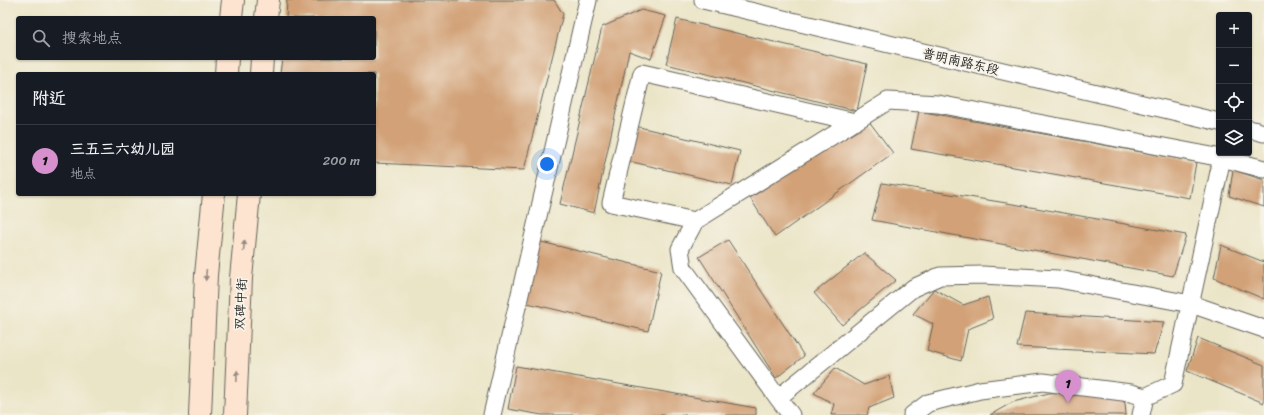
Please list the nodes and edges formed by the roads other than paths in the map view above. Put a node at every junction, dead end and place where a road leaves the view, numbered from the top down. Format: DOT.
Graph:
graph roads {
  1 [pos="233,0"];
  2 [pos="268,0"];
  3 [pos="588,0"];
  4 [pos="703,0"];
  5 [pos="231,16"];
  6 [pos="266,16"];
  7 [pos="227,60"];
  8 [pos="262,60"];
  9 [pos="226,72"];
  10 [pos="261,72"];
  11 [pos="1216,121"];
  12 [pos="855,122"];
  13 [pos="1252,130"];
  14 [pos="1264,133"];
  15 [pos="1222,158"];
  16 [pos="1264,168"];
  17 [pos="214,196"];
  18 [pos="249,196"];
  19 [pos="695,221"];
  20 [pos="1190,304"];
  21 [pos="1264,329"];
  22 [pos="1145,397"];
  23 [pos="778,398"];
  24 [pos="200,415"];
  25 [pos="235,415"];
  26 [pos="492,415"];
  27 [pos="791,415"];
  28 [pos="912,415"];
  29 [pos="1141,415"];
  1 -- 5 [label="main road"];
  2 -- 6 [label="main road"];
  3 -- 26 [label="street"];
  4 -- 11 [label="street, 普明南路东段"];
  7 -- 9 [label="main road"];
  8 -- 10 [label="main road"];
  12 -- 15 [label="street"];
  12 -- 19 [label="street"];
  12 -- 19 [label="street"];
  13 -- 14 [label="street"];
  15 -- 16 [label="street"];
  15 -- 20 [label="street"];
  17 -- 24 [label="main road, one-way"];
  25 -- 18 [label="main road, 双碑中街, one-way"];
  19 -- 23 [label="street"];
  20 -- 21 [label="street"];
  20 -- 22 [label="street"];
  20 -- 23 [label="street"];
  22 -- 28 [label="street"];
  22 -- 29 [label="street"];
  23 -- 27 [label="street"];
}
